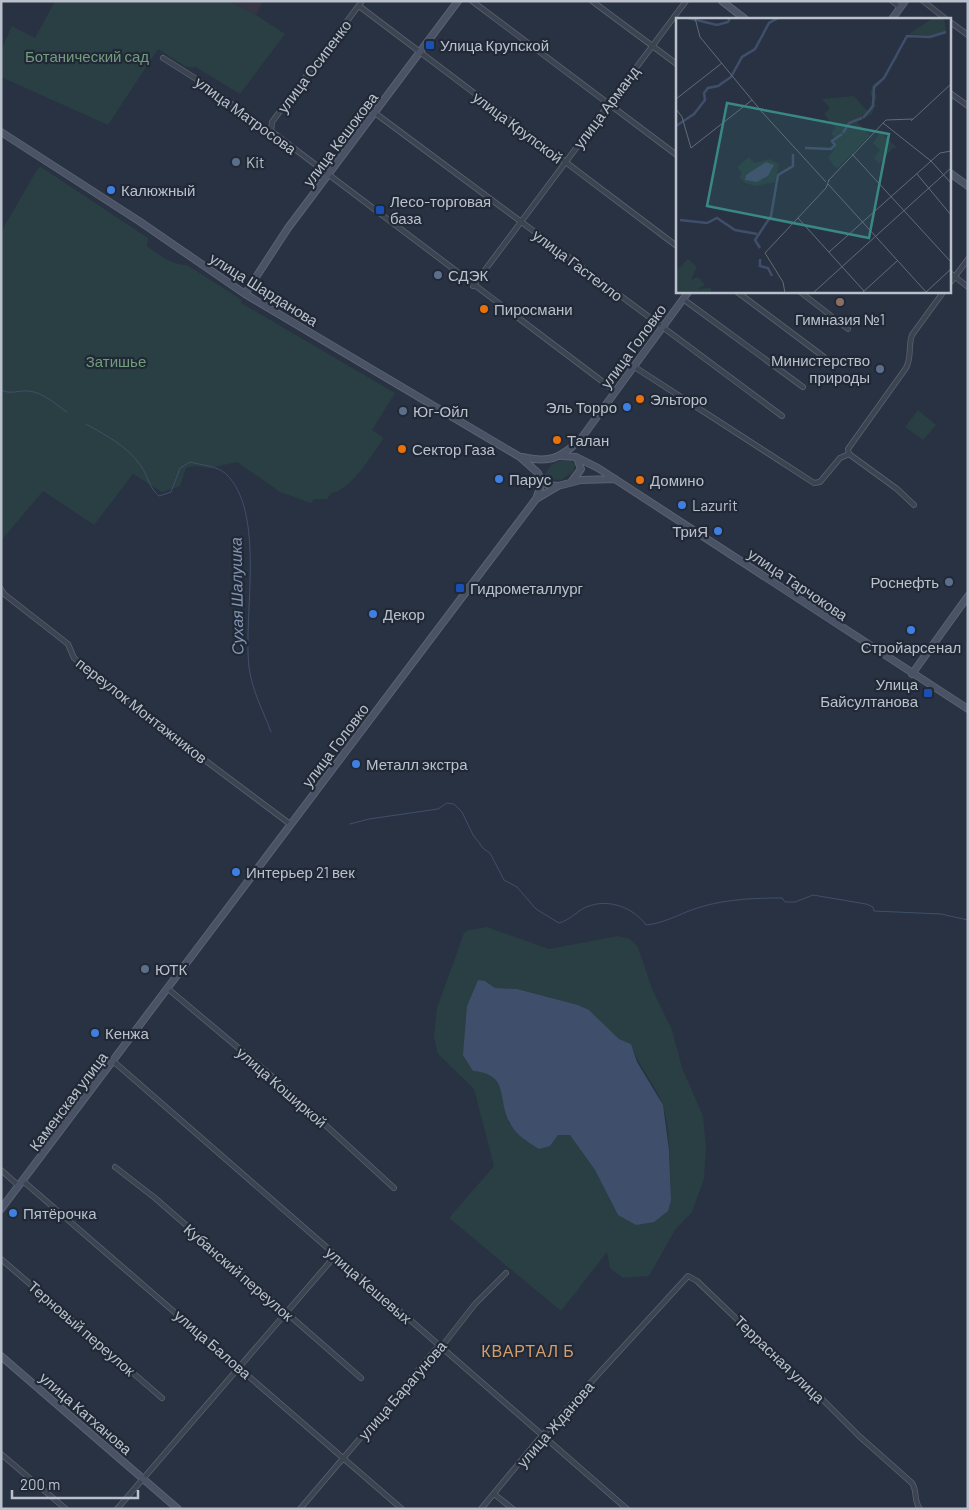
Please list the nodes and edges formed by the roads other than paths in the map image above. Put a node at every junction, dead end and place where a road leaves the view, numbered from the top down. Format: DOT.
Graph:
graph roads {
  1 [pos="362,1"];
  2 [pos="458,1"];
  3 [pos="472,1"];
  4 [pos="592,1"];
  5 [pos="686,1"];
  6 [pos="722,1"];
  7 [pos="892,1"];
  8 [pos="906,1"];
  9 [pos="923,1"];
  10 [pos="358,6"];
  11 [pos="901,8"];
  12 [pos="744,18"];
  13 [pos="893,18"];
  14 [pos="945,18"];
  15 [pos="952,23"];
  16 [pos="968,35"];
  17 [pos="652,46"];
  18 [pos="420,53"];
  19 [pos="163,58"];
  20 [pos="676,64"];
  21 [pos="952,94"];
  22 [pos="609,104"];
  23 [pos="968,106"];
  24 [pos="375,113"];
  25 [pos="271,131"];
  26 [pos="1,132"];
  27 [pos="676,154"];
  28 [pos="565,162"];
  29 [pos="952,174"];
  30 [pos="328,176"];
  31 [pos="968,186"];
  32 [pos="521,222"];
  33 [pos="676,245"];
  34 [pos="968,259"];
  35 [pos="952,275"];
  36 [pos="473,286"];
  37 [pos="968,287"];
  38 [pos="688,292"];
  39 [pos="737,292"];
  40 [pos="800,292"];
  41 [pos="943,292"];
  42 [pos="245,294"];
  43 [pos="683,299"];
  44 [pos="662,328"];
  45 [pos="848,329"];
  46 [pos="824,358"];
  47 [pos="633,366"];
  48 [pos="803,387"];
  49 [pos="615,391"];
  50 [pos="782,416"];
  51 [pos="580,440"];
  52 [pos="849,454"];
  53 [pos="560,456"];
  54 [pos="520,457"];
  55 [pos="576,457"];
  56 [pos="548,460"];
  57 [pos="541,478"];
  58 [pos="615,479"];
  59 [pos="572,481"];
  60 [pos="558,486"];
  61 [pos="536,499"];
  62 [pos="914,505"];
  63 [pos="1,589"];
  64 [pos="968,596"];
  65 [pos="912,674"];
  66 [pos="968,709"];
  67 [pos="290,824"];
  68 [pos="168,988"];
  69 [pos="153,1007"];
  70 [pos="113,1061"];
  71 [pos="115,1167"];
  72 [pos="1,1170"];
  73 [pos="21,1183"];
  74 [pos="394,1188"];
  75 [pos="1,1209"];
  76 [pos="335,1256"];
  77 [pos="1,1259"];
  78 [pos="506,1273"];
  79 [pos="286,1314"];
  80 [pos="630,1339"];
  81 [pos="440,1347"];
  82 [pos="1,1356"];
  83 [pos="239,1367"];
  84 [pos="361,1378"];
  85 [pos="162,1398"];
  86 [pos="543,1436"];
  87 [pos="1,1454"];
  88 [pos="343,1457"];
  89 [pos="143,1479"];
  90 [pos="494,1494"];
  91 [pos="66,1509"];
  92 [pos="117,1509"];
  93 [pos="178,1509"];
  94 [pos="300,1509"];
  95 [pos="402,1509"];
  96 [pos="481,1509"];
  97 [pos="513,1509"];
  98 [pos="626,1509"];
  99 [pos="920,1509"];
  1 -- 10 [label="street, улица Осипенко"];
  2 -- 18 [label="street, улица Кешокова"];
  3 -- 22 [label="street"];
  4 -- 17 [label="street"];
  5 -- 17 [label="street, улица Арманд"];
  6 -- 12 [label="street"];
  7 -- 11 [label="street"];
  8 -- 11 [label="street"];
  9 -- 14 [label="street"];
  10 -- 18 [label="street, улица Крупской"];
  10 -- 25 [label="street, улица Осипенко"];
  11 -- 13 [label="street"];
  15 -- 16 [label="street"];
  17 -- 20 [label="street"];
  17 -- 22 [label="street, улица Арманд"];
  18 -- 24 [label="street, улица Кешокова"];
  18 -- 28 [label="street, улица Крупской"];
  19 -- 25 [label="street, улица Матросова"];
  21 -- 23 [label="street"];
  22 -- 27 [label="street"];
  22 -- 28 [label="street, улица Арманд"];
  24 -- 30 [label="street, улица Кешокова"];
  24 -- 32 [label="street, улица Гастелло"];
  25 -- 30 [label="street, улица Матросова"];
  26 -- 42 [label="street, улица Шарданова"];
  28 -- 32 [label="street, улица Арманд"];
  28 -- 33 [label="street, улица Крупской"];
  29 -- 31 [label="street"];
  30 -- 36 [label="street, улица Матросова"];
  30 -- 42 [label="street, улица Кешокова"];
  32 -- 36 [label="street, улица Арманд"];
  32 -- 44 [label="street, улица Гастелло"];
  34 -- 35 [label="street"];
  35 -- 37 [label="street"];
  36 -- 49 [label="street, улица Матросова"];
  38 -- 43 [label="street, улица Головко"];
  39 -- 46 [label="street"];
  40 -- 45 [label="street"];
  41 -- 52 [label="street"];
  42 -- 54 [label="street, улица Шарданова"];
  43 -- 44 [label="street, улица Головко"];
  43 -- 48 [label="street"];
  44 -- 47 [label="street, улица Головко"];
  44 -- 50 [label="street, улица Гастелло"];
  47 -- 49 [label="street, улица Головко"];
  47 -- 52 [label="street"];
  49 -- 51 [label="street, улица Головко"];
  51 -- 53 [label="street"];
  51 -- 55 [label="street"];
  52 -- 62 [label="street"];
  53 -- 55 [label="street"];
  53 -- 56 [label="street"];
  54 -- 56 [label="street"];
  54 -- 57 [label="street"];
  55 -- 58 [label="street, улица Тарчокова"];
  55 -- 59 [label="street"];
  56 -- 57 [label="street"];
  57 -- 60 [label="street"];
  57 -- 61 [label="street"];
  58 -- 59 [label="street"];
  58 -- 65 [label="street, улица Тарчокова"];
  59 -- 60 [label="street"];
  60 -- 61 [label="street"];
  61 -- 67 [label="street, улица Головко"];
  63 -- 67 [label="street, переулок Монтажников"];
  64 -- 65 [label="street"];
  65 -- 66 [label="street, улица Тарчокова"];
  67 -- 68 [label="street, улица Головко"];
  68 -- 69 [label="street, улица Головко"];
  68 -- 74 [label="street, улица Коширкой"];
  69 -- 70 [label="street, Каменская улица"];
  70 -- 73 [label="street, Каменская улица"];
  70 -- 76 [label="street, улица Кешевых"];
  71 -- 79 [label="street, Кубанский переулок"];
  72 -- 73 [label="street, улица Балова"];
  73 -- 75 [label="street, Каменская улица"];
  73 -- 83 [label="street, улица Балова"];
  76 -- 79 [label="street"];
  76 -- 81 [label="street, улица Кешевых"];
  77 -- 85 [label="street, Терновый переулок"];
  78 -- 81 [label="street, улица Барагунова"];
  79 -- 83 [label="street"];
  79 -- 84 [label="street, Кубанский переулок"];
  80 -- 86 [label="street, улица Жданова"];
  80 -- 99 [label="street, Террасная улица"];
  81 -- 86 [label="street, улица Кешевых"];
  81 -- 88 [label="street, улица Барагунова"];
  82 -- 89 [label="street, улица Катханова"];
  83 -- 88 [label="street, улица Балова"];
  83 -- 89 [label="street"];
  86 -- 90 [label="street, улица Жданова"];
  86 -- 98 [label="street, улица Кешевых"];
  87 -- 91 [label="street"];
  88 -- 94 [label="street, улица Барагунова"];
  88 -- 95 [label="street, улица Балова"];
  89 -- 92 [label="street"];
  89 -- 93 [label="street, улица Катханова"];
  90 -- 96 [label="street, улица Жданова"];
  90 -- 97 [label="street"];
}
